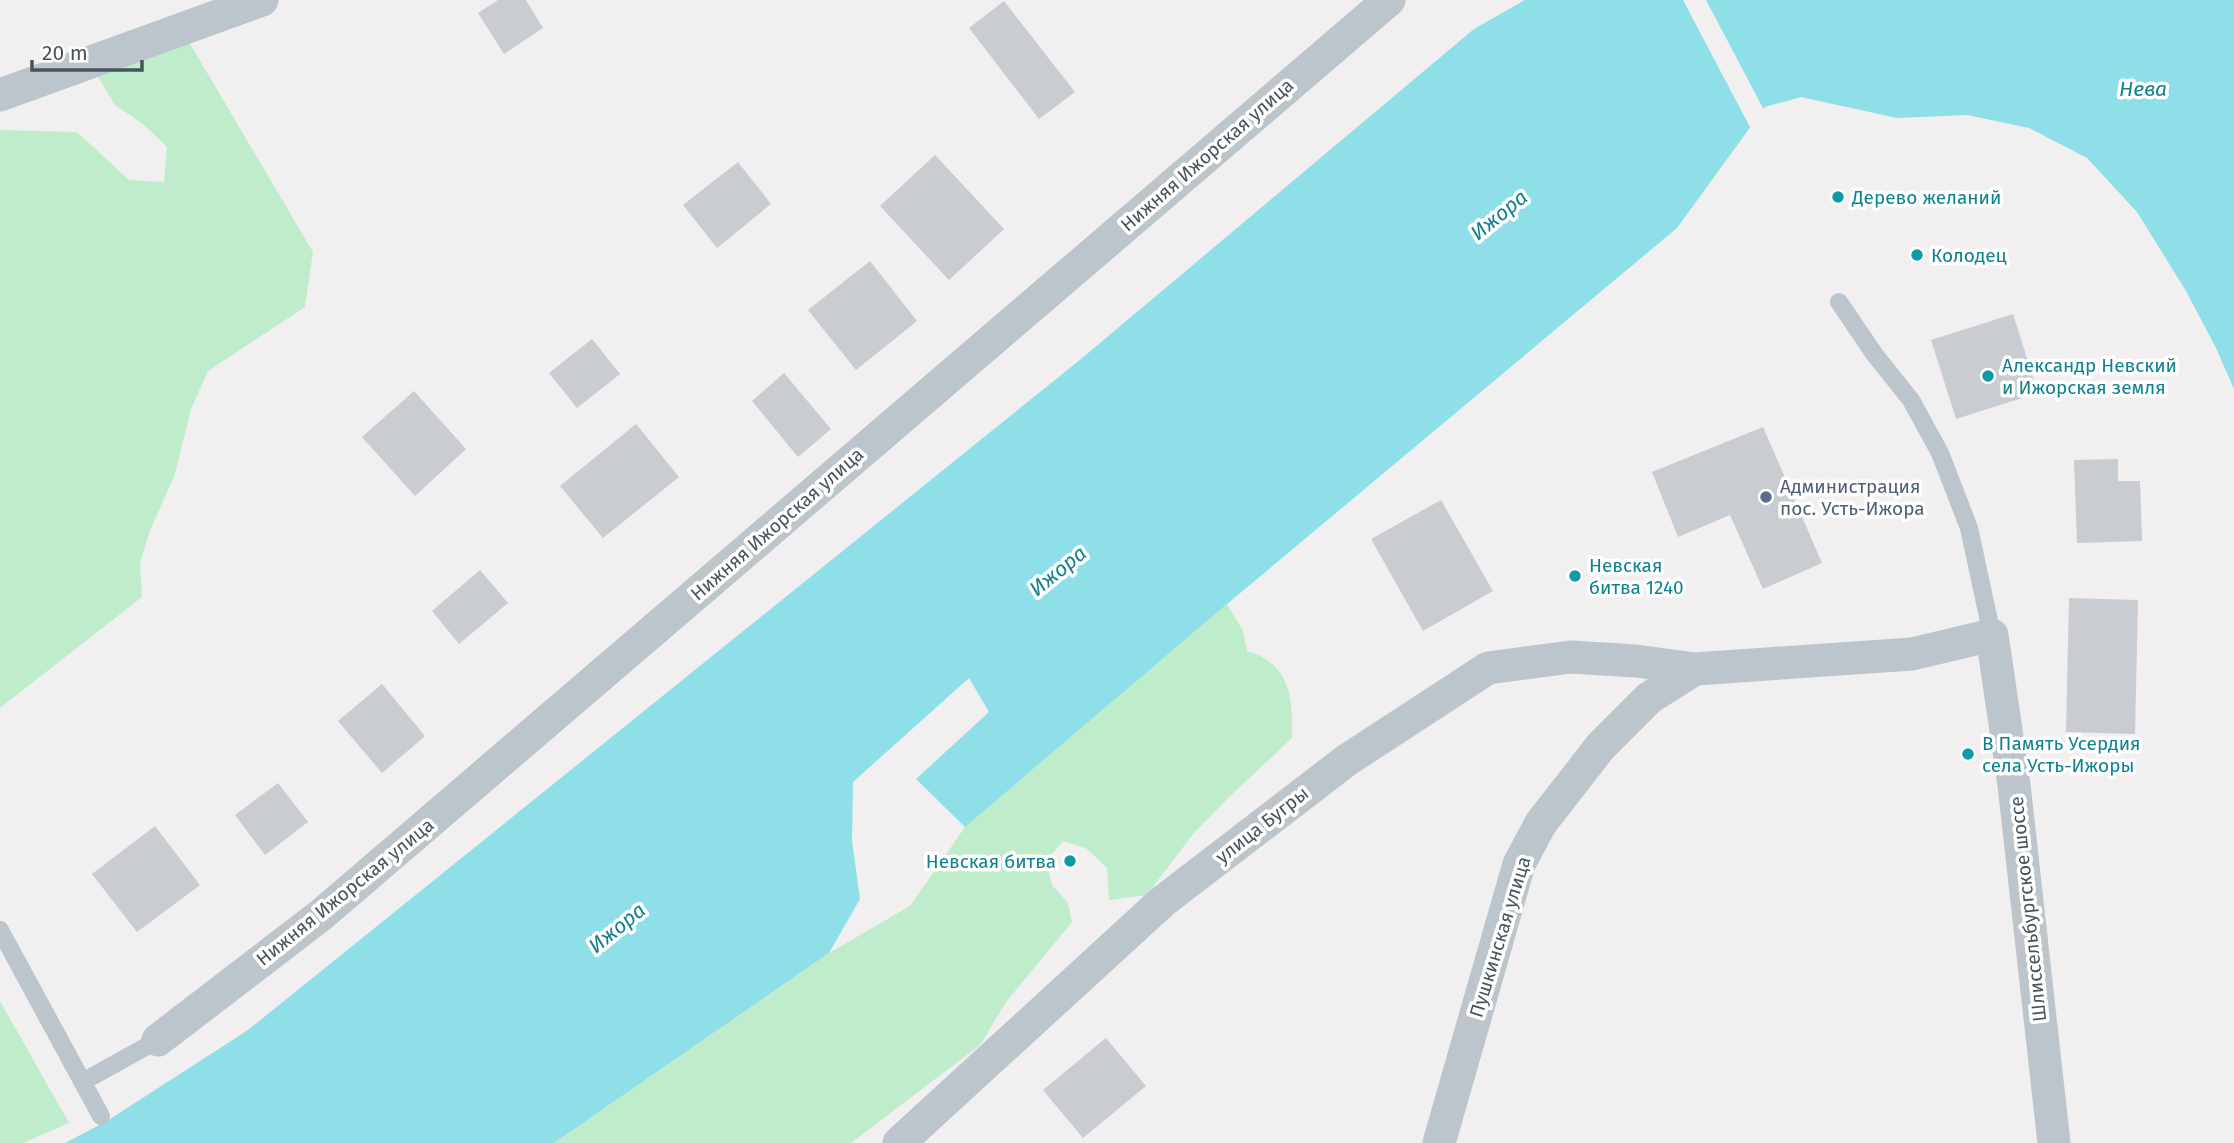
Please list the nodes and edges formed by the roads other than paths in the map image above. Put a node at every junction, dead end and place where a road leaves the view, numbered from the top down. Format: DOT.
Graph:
graph roads {
  1 [pos="261,0"];
  2 [pos="1389,0"];
  3 [pos="0,94"];
  4 [pos="1839,302"];
  5 [pos="1992,635"];
  6 [pos="1695,669"];
  7 [pos="0,930"];
  8 [pos="158,1040"];
  9 [pos="83,1081"];
  10 [pos="101,1116"];
  11 [pos="899,1143"];
  12 [pos="1439,1143"];
  13 [pos="2054,1143"];
  1 -- 3 [label="street"];
  2 -- 8 [label="street, Нижняя Ижорская улица"];
  4 -- 5 [label="lane"];
  5 -- 6 [label="street, улица Бугры"];
  5 -- 13 [label="street, Шлиссельбургское шоссе"];
  6 -- 11 [label="street, улица Бугры"];
  6 -- 12 [label="street, Пушкинская улица"];
  7 -- 9 [label="lane"];
  8 -- 9 [label="lane"];
  9 -- 10 [label="lane"];
}
